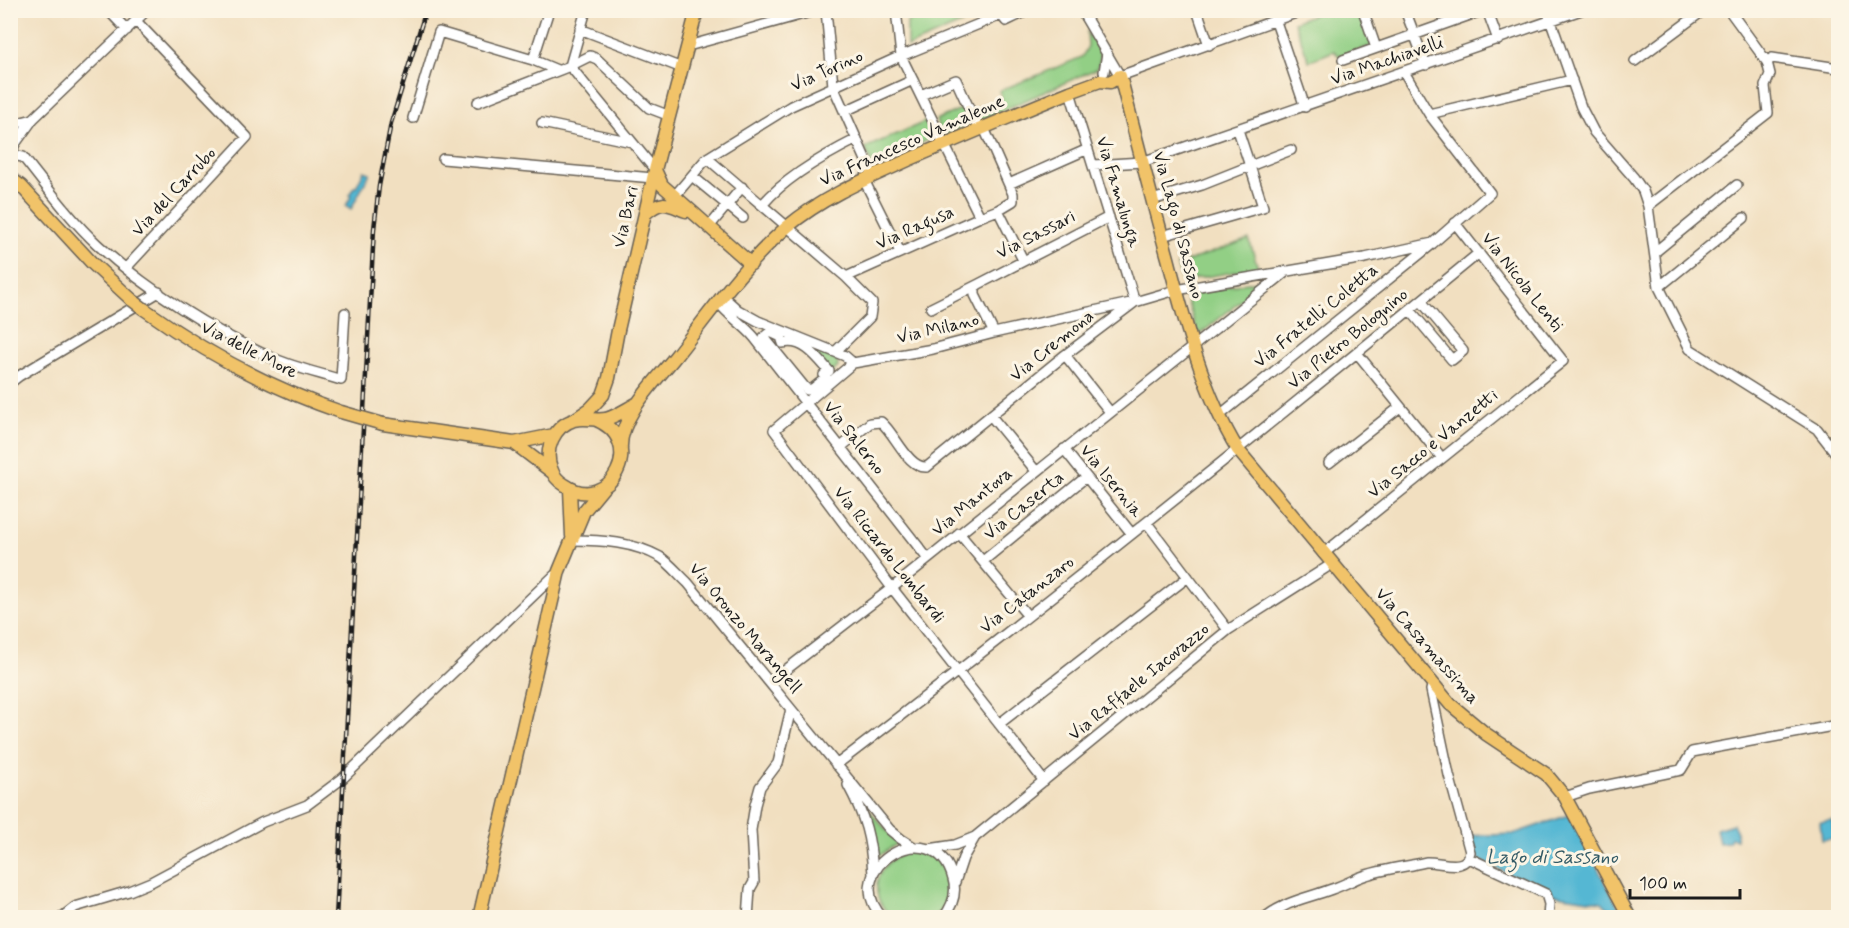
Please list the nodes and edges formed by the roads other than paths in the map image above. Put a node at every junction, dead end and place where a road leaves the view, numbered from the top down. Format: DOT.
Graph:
graph roads {
  1 [pos="108,10"];
  2 [pos="147,10"];
  3 [pos="549,10"];
  4 [pos="586,10"];
  5 [pos="679,10"];
  6 [pos="818,10"];
  7 [pos="826,10"];
  8 [pos="1029,10"];
  9 [pos="1081,10"];
  10 [pos="1197,10"];
  11 [pos="1272,10"];
  12 [pos="1304,10"];
  13 [pos="1364,10"];
  14 [pos="1405,10"];
  15 [pos="1485,10"];
  16 [pos="1547,10"];
  17 [pos="1581,10"];
  18 [pos="1704,10"];
  19 [pos="1730,10"];
  20 [pos="897,11"];
  21 [pos="1000,12"];
  22 [pos="696,13"];
  23 [pos="136,21"];
  24 [pos="1551,21"];
  25 [pos="1276,22"];
  26 [pos="580,29"];
  27 [pos="127,30"];
  28 [pos="1414,36"];
  29 [pos="1498,40"];
  30 [pos="1209,45"];
  31 [pos="688,46"];
  32 [pos="1376,48"];
  33 [pos="1107,53"];
  34 [pos="901,56"];
  35 [pos="533,60"];
  36 [pos="1343,60"];
  37 [pos="1635,62"];
  38 [pos="1767,62"];
  39 [pos="1426,65"];
  40 [pos="570,66"];
  41 [pos="682,68"];
  42 [pos="1839,68"];
  43 [pos="557,70"];
  44 [pos="1104,72"];
  45 [pos="1404,72"];
  46 [pos="1120,76"];
  47 [pos="913,80"];
  48 [pos="1572,80"];
  49 [pos="833,86"];
  50 [pos="1070,92"];
  51 [pos="921,95"];
  52 [pos="478,102"];
  53 [pos="1305,107"];
  54 [pos="845,111"];
  55 [pos="1429,114"];
  56 [pos="670,116"];
  57 [pos="413,117"];
  58 [pos="33,119"];
  59 [pos="542,123"];
  60 [pos="10,124"];
  61 [pos="981,129"];
  62 [pos="1238,130"];
  63 [pos="857,139"];
  64 [pos="632,142"];
  65 [pos="944,145"];
  66 [pos="1088,149"];
  67 [pos="11,150"];
  68 [pos="1291,150"];
  69 [pos="707,158"];
  70 [pos="443,159"];
  71 [pos="1142,162"];
  72 [pos="1093,165"];
  73 [pos="10,166"];
  74 [pos="1250,166"];
  75 [pos="692,176"];
  76 [pos="869,178"];
  77 [pos="16,182"];
  78 [pos="1009,184"];
  79 [pos="1737,185"];
  80 [pos="661,186"];
  81 [pos="742,187"];
  82 [pos="1152,200"];
  83 [pos="763,204"];
  84 [pos="727,205"];
  85 [pos="1648,206"];
  86 [pos="998,210"];
  87 [pos="646,213"];
  88 [pos="980,217"];
  89 [pos="1109,217"];
  90 [pos="743,218"];
  91 [pos="1744,218"];
  92 [pos="1455,223"];
  93 [pos="788,226"];
  94 [pos="709,227"];
  95 [pos="1162,236"];
  96 [pos="1433,243"];
  97 [pos="900,252"];
  98 [pos="1655,252"];
  99 [pos="1479,254"];
  100 [pos="1023,260"];
  101 [pos="751,264"];
  102 [pos="126,268"];
  103 [pos="1288,270"];
  104 [pos="846,277"];
  105 [pos="979,284"];
  106 [pos="1659,287"];
  107 [pos="1176,290"];
  108 [pos="159,292"];
  109 [pos="1421,301"];
  110 [pos="1135,302"];
  111 [pos="719,303"];
  112 [pos="931,308"];
  113 [pos="1410,310"];
  114 [pos="345,313"];
  115 [pos="759,321"];
  116 [pos="994,333"];
  117 [pos="754,337"];
  118 [pos="1193,346"];
  119 [pos="835,352"];
  120 [pos="1357,353"];
  121 [pos="1065,355"];
  122 [pos="1563,361"];
  123 [pos="853,363"];
  124 [pos="829,371"];
  125 [pos="10,383"];
  126 [pos="639,403"];
  127 [pos="807,403"];
  128 [pos="1400,407"];
  129 [pos="1110,412"];
  130 [pos="1220,415"];
  131 [pos="991,416"];
  132 [pos="594,419"];
  133 [pos="574,420"];
  134 [pos="554,435"];
  135 [pos="514,443"];
  136 [pos="841,447"];
  137 [pos="621,449"];
  138 [pos="1064,449"];
  139 [pos="1238,450"];
  140 [pos="1839,456"];
  141 [pos="1442,458"];
  142 [pos="1329,463"];
  143 [pos="1036,471"];
  144 [pos="552,472"];
  145 [pos="1086,477"];
  146 [pos="603,488"];
  147 [pos="570,489"];
  148 [pos="1147,523"];
  149 [pos="959,533"];
  150 [pos="1132,534"];
  151 [pos="572,540"];
  152 [pos="1323,554"];
  153 [pos="928,559"];
  154 [pos="982,561"];
  155 [pos="1332,564"];
  156 [pos="558,571"];
  157 [pos="1188,577"];
  158 [pos="892,588"];
  159 [pos="1028,615"];
  160 [pos="1228,630"];
  161 [pos="959,672"];
  162 [pos="770,682"];
  163 [pos="1432,682"];
  164 [pos="791,709"];
  165 [pos="999,723"];
  166 [pos="1839,725"];
  167 [pos="836,765"];
  168 [pos="1044,781"];
  169 [pos="1565,797"];
  170 [pos="975,837"];
  171 [pos="914,847"];
  172 [pos="927,849"];
  173 [pos="1469,858"];
  174 [pos="873,876"];
  175 [pos="954,884"];
  176 [pos="61,918"];
  177 [pos="479,918"];
  178 [pos="748,918"];
  179 [pos="883,918"];
  180 [pos="943,918"];
  181 [pos="1264,918"];
  182 [pos="1548,918"];
  183 [pos="1630,918"];
  1 -- 27 [label="street"];
  2 -- 23 [label="street"];
  3 -- 35 [label="street"];
  4 -- 26 [label="street"];
  5 -- 22 [label="street"];
  6 -- 31 [label="street"];
  7 -- 49 [label="street"];
  8 -- 21 [label="street, Via Torino"];
  9 -- 33 [label="street, Via Lago di Sassano"];
  10 -- 30 [label="street"];
  11 -- 25 [label="street"];
  12 -- 25 [label="street"];
  13 -- 32 [label="street"];
  14 -- 28 [label="street"];
  15 -- 28 [label="street"];
  15 -- 29 [label="street"];
  16 -- 24 [label="street"];
  17 -- 24 [label="street, Via Machiavelli"];
  18 -- 37 [label="street"];
  19 -- 38 [label="street"];
  20 -- 34 [label="street"];
  21 -- 34 [label="street, Via Torino"];
  22 -- 31 [label="main road, Via Bari"];
  23 -- 27 [label="street"];
  23 -- 102 [label="street, Via del Carrubo"];
  24 -- 29 [label="street, Via Machiavelli"];
  24 -- 48 [label="street"];
  25 -- 30 [label="street"];
  25 -- 53 [label="street"];
  26 -- 40 [label="street"];
  26 -- 41 [label="street"];
  27 -- 58 [label="street"];
  28 -- 32 [label="street"];
  28 -- 39 [label="street"];
  29 -- 39 [label="street, Via Machiavelli"];
  30 -- 46 [label="street"];
  31 -- 41 [label="main road, Via Bari"];
  32 -- 36 [label="street"];
  33 -- 44 [label="street"];
  33 -- 46 [label="street, Via Lago di Sassano"];
  34 -- 47 [label="street"];
  34 -- 49 [label="street, Via Torino"];
  35 -- 43 [label="street"];
  35 -- 57 [label="street"];
  38 -- 42 [label="street"];
  38 -- 85 [label="street"];
  39 -- 45 [label="street, Via Machiavelli"];
  40 -- 43 [label="street"];
  40 -- 56 [label="street"];
  40 -- 64 [label="street"];
  41 -- 56 [label="main road, Via Bari"];
  43 -- 52 [label="street"];
  44 -- 46 [label="main road"];
  44 -- 50 [label="main road"];
  45 -- 53 [label="street, Via Machiavelli"];
  45 -- 55 [label="street"];
  46 -- 50 [label="main road"];
  46 -- 71 [label="main road, Via Lago di Sassano"];
  47 -- 51 [label="street"];
  47 -- 54 [label="street"];
  48 -- 55 [label="street"];
  48 -- 85 [label="street"];
  49 -- 54 [label="street"];
  49 -- 69 [label="street, Via Torino"];
  50 -- 61 [label="main road, Via Francesco Vamaleone"];
  50 -- 66 [label="street, Via Famalunga"];
  51 -- 61 [label="street"];
  51 -- 65 [label="street"];
  53 -- 62 [label="street, Via Machiavelli"];
  54 -- 63 [label="street"];
  55 -- 92 [label="street, Via Fratelli Coletta"];
  56 -- 80 [label="main road, Via Bari"];
  58 -- 60 [label="street"];
  58 -- 67 [label="street"];
  59 -- 64 [label="street"];
  61 -- 65 [label="main road, Via Francesco Vamaleone"];
  61 -- 78 [label="street"];
  62 -- 71 [label="street, Via Machiavelli"];
  62 -- 74 [label="street"];
  63 -- 76 [label="street"];
  63 -- 83 [label="street"];
  64 -- 80 [label="street"];
  65 -- 76 [label="main road, Via Francesco Vamaleone"];
  65 -- 88 [label="street"];
  66 -- 72 [label="street, Via Famalunga"];
  66 -- 78 [label="street"];
  67 -- 102 [label="street"];
  68 -- 74 [label="street"];
  69 -- 75 [label="street, Via Torino"];
  69 -- 81 [label="street"];
  70 -- 80 [label="street"];
  71 -- 72 [label="street, Via Machiavelli"];
  71 -- 82 [label="main road, Via Lago di Sassano"];
  72 -- 89 [label="street, Via Famalunga"];
  73 -- 77 [label="main road, Via delle More"];
  74 -- 82 [label="street"];
  74 -- 95 [label="street"];
  75 -- 80 [label="street, Via Torino"];
  75 -- 84 [label="street"];
  76 -- 93 [label="main road, Via Francesco Vamaleone"];
  76 -- 97 [label="street"];
  77 -- 135 [label="main road, Via delle More, bridge"];
  78 -- 86 [label="street"];
  79 -- 98 [label="street"];
  80 -- 87 [label="main road, Via Bari"];
  80 -- 87 [label="main road"];
  80 -- 94 [label="main road"];
  81 -- 83 [label="street"];
  81 -- 84 [label="street"];
  82 -- 95 [label="main road, Via Lago di Sassano"];
  83 -- 93 [label="street"];
  84 -- 90 [label="street"];
  84 -- 94 [label="street"];
  85 -- 98 [label="street"];
  86 -- 88 [label="street, Via Ragusa"];
  86 -- 100 [label="street"];
  87 -- 133 [label="main road, Via Bari"];
  88 -- 97 [label="street, Via Ragusa"];
  89 -- 100 [label="street, Via Sassari"];
  89 -- 110 [label="street, Via Famalunga"];
  91 -- 106 [label="street"];
  92 -- 96 [label="street, Via Fratelli Coletta"];
  92 -- 99 [label="street, Via Nicola Lenti"];
  93 -- 101 [label="main road, Via Francesco Vamaleone"];
  93 -- 104 [label="street"];
  94 -- 101 [label="main road"];
  95 -- 107 [label="main road, Via Lago di Sassano"];
  96 -- 103 [label="street, Via Milano"];
  96 -- 130 [label="street, Via Fratelli Coletta"];
  97 -- 104 [label="street, Via Ragusa"];
  98 -- 106 [label="street"];
  99 -- 109 [label="street, Via Pietro Bolognino"];
  99 -- 122 [label="street, Via Nicola Lenti"];
  100 -- 105 [label="street, Via Sassari"];
  101 -- 111 [label="main road, Via Francesco Vamaleone"];
  102 -- 108 [label="street"];
  103 -- 107 [label="street, Via Milano"];
  103 -- 118 [label="street, Via Mantova"];
  104 -- 119 [label="street"];
  105 -- 112 [label="street, Via Sassari"];
  105 -- 116 [label="street"];
  106 -- 140 [label="street"];
  107 -- 110 [label="street, Via Milano"];
  107 -- 118 [label="main road, Via Lago di Sassano"];
  108 -- 114 [label="street"];
  108 -- 125 [label="street"];
  109 -- 113 [label="street, Via Pietro Bolognino"];
  109 -- 113 [label="street"];
  110 -- 116 [label="street, Via Milano"];
  110 -- 121 [label="street, Via Cremona"];
  111 -- 115 [label="street"];
  111 -- 117 [label="street, Via Salerno"];
  111 -- 126 [label="main road, Via Francesco Vamaleone"];
  113 -- 120 [label="street, Via Pietro Bolognino"];
  115 -- 117 [label="street"];
  115 -- 119 [label="street"];
  116 -- 123 [label="street, Via Milano"];
  117 -- 127 [label="street, Via Salerno"];
  118 -- 129 [label="street, Via Mantova"];
  118 -- 130 [label="main road, Via Lago di Sassano"];
  119 -- 123 [label="street"];
  120 -- 128 [label="street"];
  120 -- 139 [label="street, Via Pietro Bolognino"];
  121 -- 129 [label="street"];
  121 -- 131 [label="street, Via Cremona"];
  122 -- 141 [label="street, Via Sacco e Vanzetti"];
  123 -- 127 [label="street, Via Riccardo Lombardi"];
  124 -- 124 [label="street"];
  126 -- 132 [label="main road"];
  126 -- 137 [label="main road, Via Francesco Vamaleone"];
  127 -- 136 [label="street, Via Salerno"];
  127 -- 158 [label="street, Via Riccardo Lombardi"];
  128 -- 141 [label="street"];
  128 -- 142 [label="street"];
  129 -- 138 [label="street, Via Mantova"];
  130 -- 139 [label="main road, Via Lago di Sassano"];
  131 -- 136 [label="street, Via Cremona"];
  131 -- 143 [label="street"];
  132 -- 133 [label="main road"];
  132 -- 137 [label="main road"];
  133 -- 134 [label="main road"];
  134 -- 135 [label="main road"];
  134 -- 144 [label="main road"];
  135 -- 144 [label="main road"];
  136 -- 153 [label="street, Via Salerno"];
  137 -- 146 [label="main road"];
  138 -- 143 [label="street, Via Mantova"];
  138 -- 145 [label="street, Via Isernia"];
  139 -- 148 [label="street, Via Catanzaro"];
  139 -- 152 [label="main road, Via Casamassima"];
  141 -- 152 [label="street, Via Sacco e Vanzetti"];
  143 -- 149 [label="street, Via Mantova"];
  144 -- 147 [label="main road"];
  145 -- 150 [label="street, Via Isernia"];
  145 -- 154 [label="street, Via Caserta"];
  146 -- 147 [label="main road"];
  146 -- 151 [label="main road"];
  147 -- 151 [label="main road"];
  148 -- 150 [label="street, Via Catanzaro"];
  148 -- 157 [label="street"];
  149 -- 153 [label="street, Via Mantova"];
  149 -- 154 [label="street"];
  150 -- 159 [label="street, Via Catanzaro"];
  151 -- 156 [label="main road"];
  151 -- 162 [label="street, Via Oronzo Marangell"];
  152 -- 155 [label="main road, Via Casamassima"];
  153 -- 158 [label="street, Via Mantova"];
  154 -- 159 [label="street"];
  155 -- 160 [label="street, Via Raffaele Iacovazzo"];
  155 -- 163 [label="main road, Via Casamassima"];
  156 -- 176 [label="street"];
  156 -- 177 [label="main road"];
  157 -- 160 [label="street"];
  157 -- 165 [label="street"];
  158 -- 161 [label="street, Via Riccardo Lombardi"];
  158 -- 162 [label="street, Via Mantova"];
  159 -- 161 [label="street, Via Catanzaro"];
  160 -- 168 [label="street, Via Raffaele Iacovazzo"];
  161 -- 165 [label="street, Via Riccardo Lombardi"];
  161 -- 167 [label="street, Via Catanzaro"];
  162 -- 164 [label="street, Via Oronzo Marangell"];
  163 -- 169 [label="main road, Via Casamassima"];
  163 -- 173 [label="street"];
  164 -- 167 [label="street, Via Oronzo Marangell"];
  164 -- 178 [label="street"];
  165 -- 168 [label="street, Via Riccardo Lombardi"];
  166 -- 169 [label="street"];
  167 -- 171 [label="street"];
  167 -- 174 [label="street"];
  168 -- 170 [label="street, Via Raffaele Iacovazzo"];
  169 -- 183 [label="main road, Via Casamassima"];
  170 -- 172 [label="street"];
  170 -- 175 [label="street"];
  171 -- 172 [label="street"];
  171 -- 174 [label="street"];
  172 -- 175 [label="street"];
  173 -- 181 [label="street"];
  173 -- 182 [label="street"];
  174 -- 179 [label="street"];
  175 -- 180 [label="street"];
}
